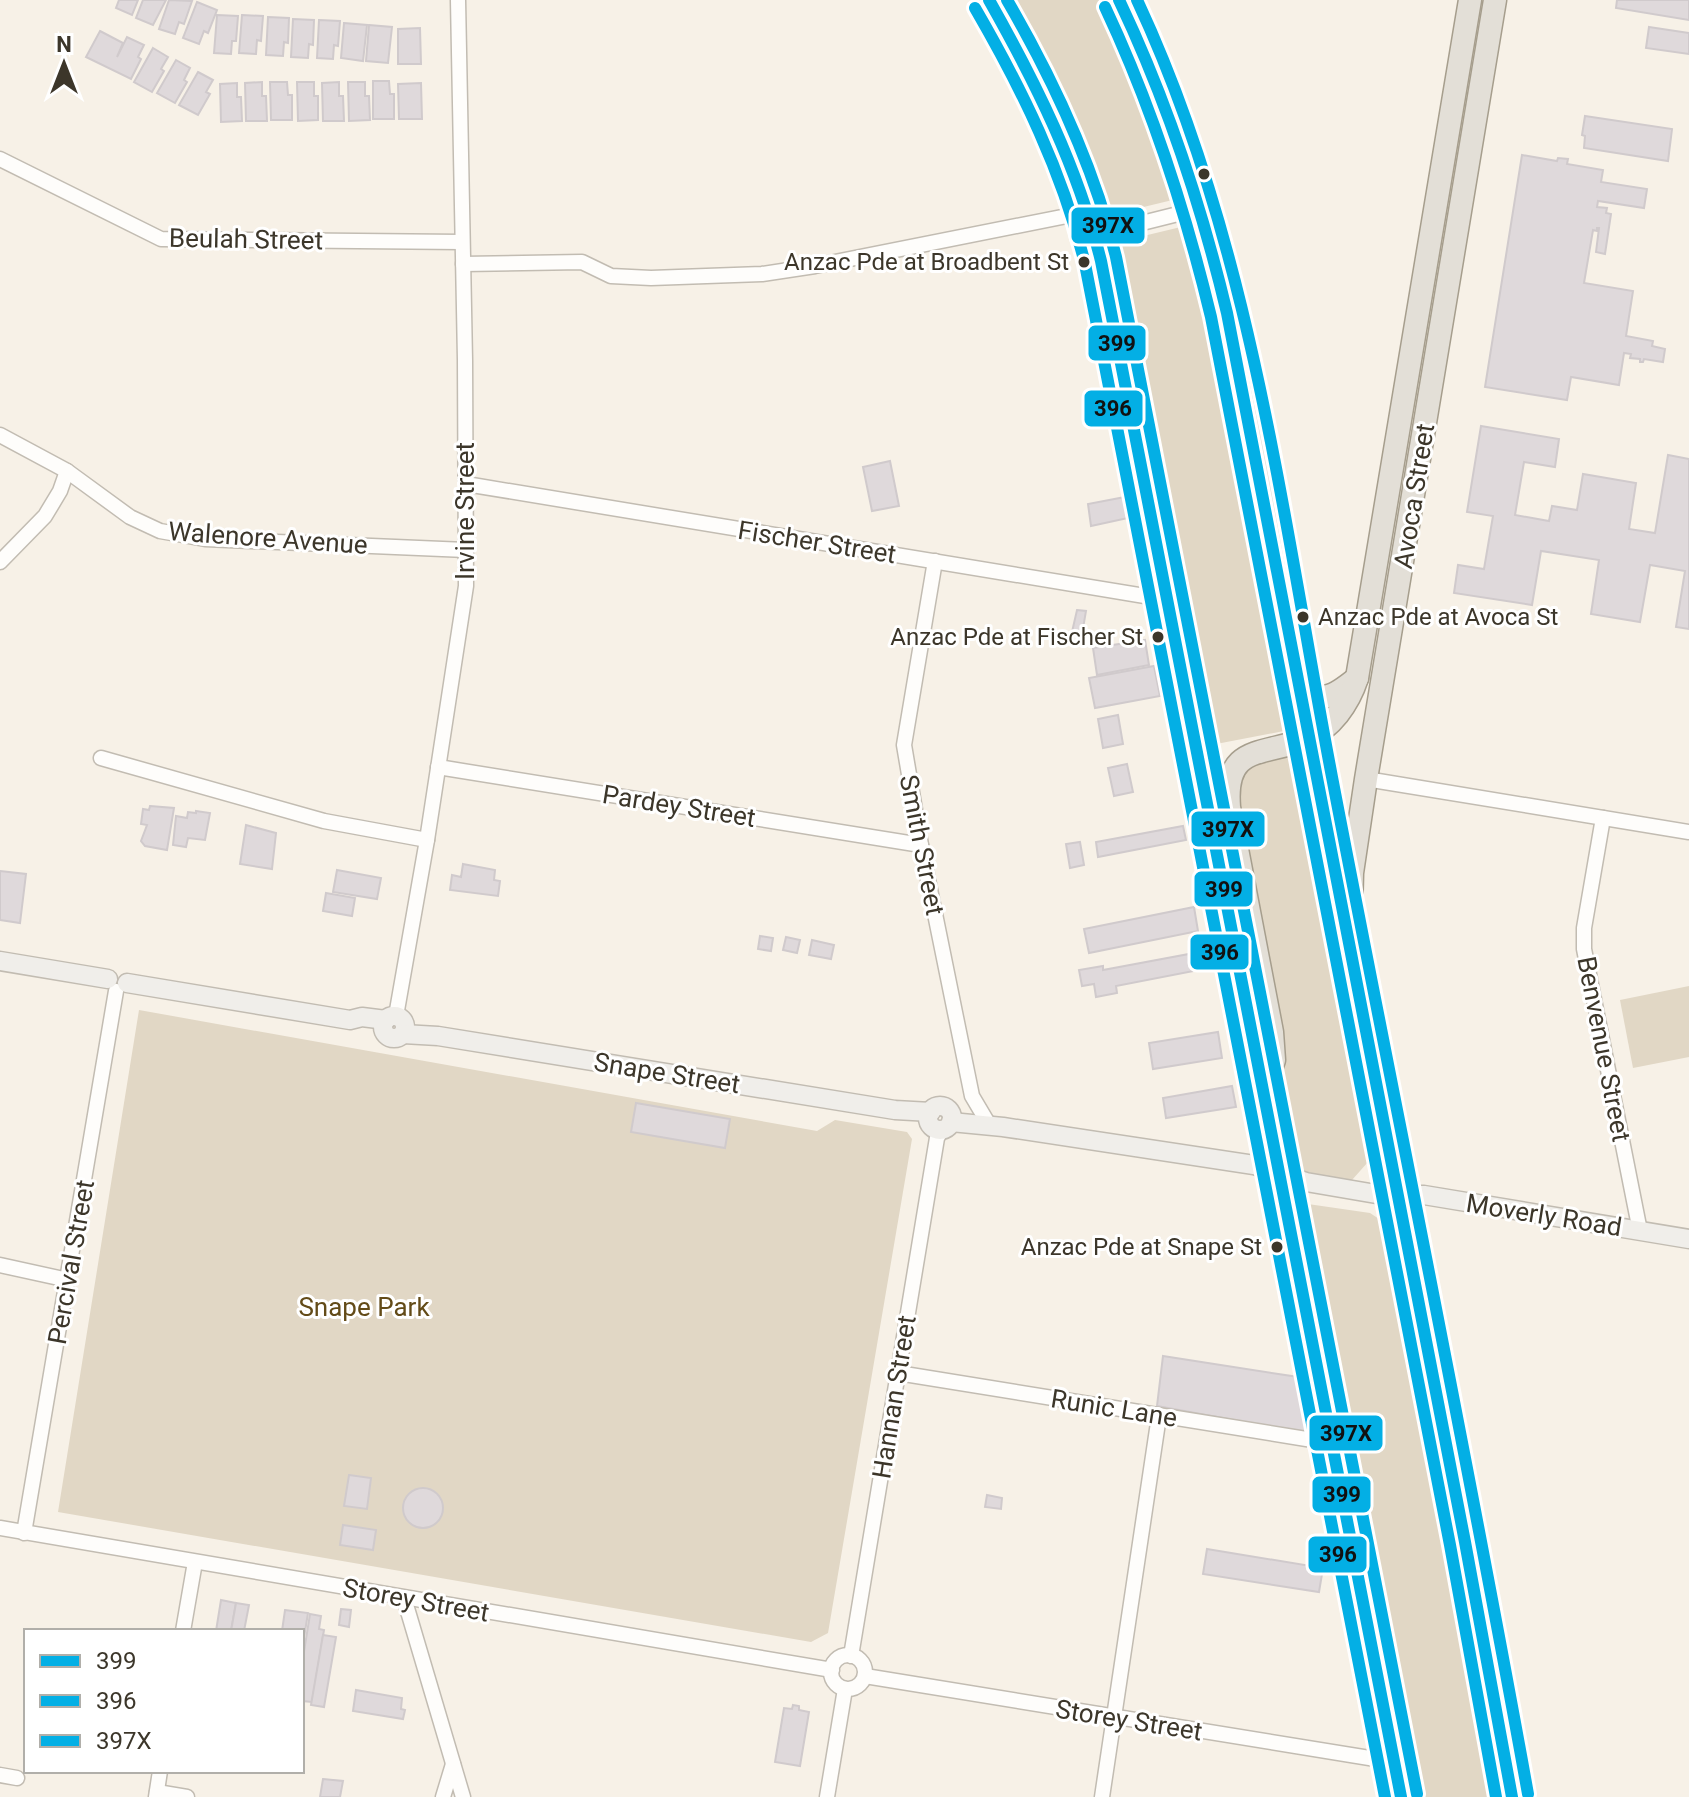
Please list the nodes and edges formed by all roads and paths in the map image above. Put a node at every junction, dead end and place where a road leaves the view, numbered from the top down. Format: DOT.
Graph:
graph roads {
  1 [pos="458,0"];
  2 [pos="989,0"];
  3 [pos="1119,0"];
  4 [pos="1470,0"];
  5 [pos="1495,0"];
  6 [pos="0,159"];
  7 [pos="1202,208"];
  8 [pos="1087,212"];
  9 [pos="1094,235"];
  10 [pos="462,242"];
  11 [pos="463,264"];
  12 [pos="1400,418"];
  13 [pos="1426,423"];
  14 [pos="0,435"];
  15 [pos="67,471"];
  16 [pos="466,484"];
  17 [pos="466,550"];
  18 [pos="935,561"];
  19 [pos="0,562"];
  20 [pos="1169,600"];
  21 [pos="1298,675"];
  22 [pos="1357,678"];
  23 [pos="1308,738"];
  24 [pos="101,758"];
  25 [pos="438,767"];
  26 [pos="1366,779"];
  27 [pos="1603,818"];
  28 [pos="1689,832"];
  29 [pos="427,840"];
  30 [pos="921,845"];
  31 [pos="0,961"];
  32 [pos="117,984"];
  33 [pos="1357,993"];
  34 [pos="395,1024"];
  35 [pos="1263,1089"];
  36 [pos="940,1123"];
  37 [pos="995,1125"];
  38 [pos="1279,1173"];
  39 [pos="1399,1195"];
  40 [pos="1640,1231"];
  41 [pos="1689,1239"];
  42 [pos="0,1265"];
  43 [pos="68,1280"];
  44 [pos="898,1373"];
  45 [pos="1159,1416"];
  46 [pos="1331,1443"];
  47 [pos="0,1528"];
  48 [pos="24,1533"];
  49 [pos="195,1562"];
  50 [pos="404,1598"];
  51 [pos="183,1629"];
  52 [pos="851,1656"];
  53 [pos="832,1670"];
  54 [pos="865,1676"];
  55 [pos="845,1689"];
  56 [pos="1115,1718"];
  57 [pos="1394,1762"];
  58 [pos="453,1763"];
  59 [pos="160,1773"];
  60 [pos="0,1775"];
  61 [pos="17,1778"];
  62 [pos="156,1794"];
  63 [pos="187,1797"];
  64 [pos="443,1797"];
  65 [pos="463,1797"];
  66 [pos="827,1797"];
  67 [pos="1102,1797"];
  68 [pos="1401,1797"];
  69 [pos="1512,1797"];
  1 -- 10 [label="street, Irvine Street"];
  2 -- 8 [label="main road"];
  3 -- 7 [label="main road"];
  4 -- 12 [label="main road, Avoca Street"];
  5 -- 13 [label="main road, Avoca Street"];
  6 -- 10 [label="street, Beulah Street"];
  7 -- 9 [label="street"];
  7 -- 21 [label="main road"];
  8 -- 9 [label="main road"];
  8 -- 11 [label="street"];
  9 -- 20 [label="main road"];
  10 -- 11 [label="street, Irvine Street"];
  11 -- 16 [label="street, Irvine Street"];
  12 -- 13 [label="main road"];
  12 -- 22 [label="main road, Avoca Street"];
  13 -- 26 [label="main road, Avoca Street"];
  14 -- 15 [label="street, Walenore Avenue"];
  15 -- 17 [label="street, Walenore Avenue"];
  15 -- 19 [label="street"];
  16 -- 17 [label="street, Irvine Street"];
  16 -- 18 [label="street, Fischer Street"];
  17 -- 25 [label="street, Irvine Street"];
  18 -- 20 [label="street, Fischer Street"];
  18 -- 30 [label="street, Smith Street"];
  20 -- 35 [label="main road"];
  21 -- 22 [label="main road"];
  21 -- 23 [label="main road"];
  22 -- 23 [label="main road, Avoca Street"];
  23 -- 33 [label="main road"];
  23 -- 35 [label="main road"];
  24 -- 29 [label="street"];
  25 -- 29 [label="street, Irvine Street"];
  25 -- 30 [label="street, Pardey Street"];
  26 -- 27 [label="street"];
  26 -- 33 [label="main road, Avoca Street"];
  27 -- 28 [label="street"];
  27 -- 40 [label="street, Benvenue Street"];
  29 -- 34 [label="street, Irvine Street"];
  30 -- 37 [label="street, Smith Street"];
  31 -- 32 [label="street, Snape Street"];
  32 -- 34 [label="street, Snape Street"];
  32 -- 43 [label="street, Percival Street"];
  33 -- 39 [label="main road"];
  34 -- 36 [label="street, Snape Street"];
  35 -- 38 [label="main road"];
  36 -- 37 [label="street, Snape Street"];
  36 -- 44 [label="street, Hannan Street"];
  37 -- 38 [label="street, Snape Street"];
  38 -- 39 [label="street, Snape Street"];
  38 -- 46 [label="main road"];
  39 -- 40 [label="street, Moverly Road"];
  39 -- 69 [label="main road"];
  40 -- 41 [label="street, Moverly Road"];
  42 -- 43 [label="street"];
  43 -- 48 [label="street, Percival Street"];
  44 -- 45 [label="street, Runic Lane"];
  44 -- 52 [label="street, Hannan Street"];
  45 -- 46 [label="street, Runic Lane"];
  45 -- 56 [label="street"];
  46 -- 57 [label="main road"];
  47 -- 48 [label="street, Storey Street"];
  48 -- 49 [label="street, Storey Street"];
  49 -- 50 [label="street, Storey Street"];
  49 -- 51 [label="street"];
  50 -- 53 [label="street, Storey Street"];
  50 -- 58 [label="street"];
  52 -- 53 [label="street"];
  52 -- 54 [label="street"];
  53 -- 55 [label="street"];
  54 -- 55 [label="street"];
  54 -- 56 [label="street, Storey Street"];
  55 -- 66 [label="street"];
  56 -- 57 [label="street, Storey Street"];
  56 -- 67 [label="street"];
  57 -- 68 [label="main road"];
  58 -- 64 [label="street"];
  58 -- 65 [label="street"];
  59 -- 62 [label="street"];
  60 -- 61 [label="street"];
  62 -- 63 [label="street"];
}
